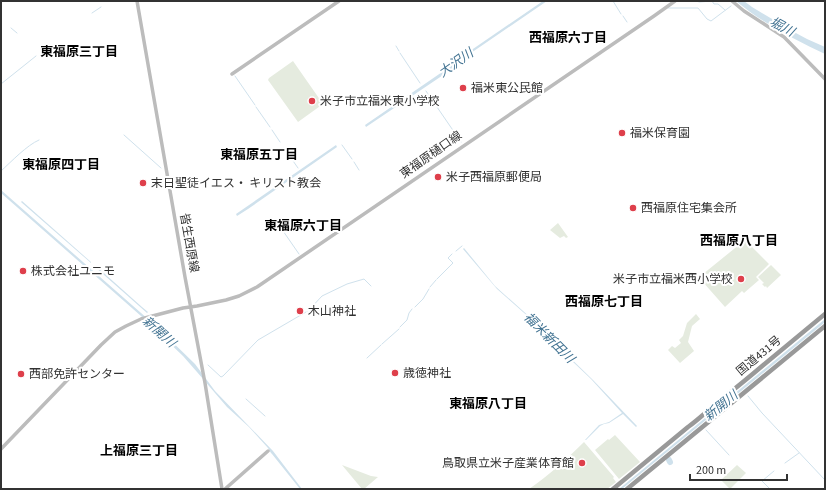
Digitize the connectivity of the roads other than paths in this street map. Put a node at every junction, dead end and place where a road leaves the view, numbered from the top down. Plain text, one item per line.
1 (137, 1) edge
2 (339, 1) edge
3 (675, 1) edge
4 (732, 1) edge
5 (232, 74) dead end
6 (825, 80) edge
7 (191, 307) junction
8 (825, 314) edge
9 (825, 326) edge
10 (1, 449) edge
11 (268, 451) dead end
12 (222, 489) edge
13 (225, 489) edge
14 (613, 489) edge
15 (627, 489) edge

1 - 7 main road, 皆生西原線
2 - 5 main road
3 - 7 main road, 東福原樋口線
4 - 6 main road
7 - 10 main road, 東福原樋口線
7 - 12 main road, 皆生西原線
8 - 14 highway, 国道431号
9 - 15 highway, 国道431号
11 - 13 main road

